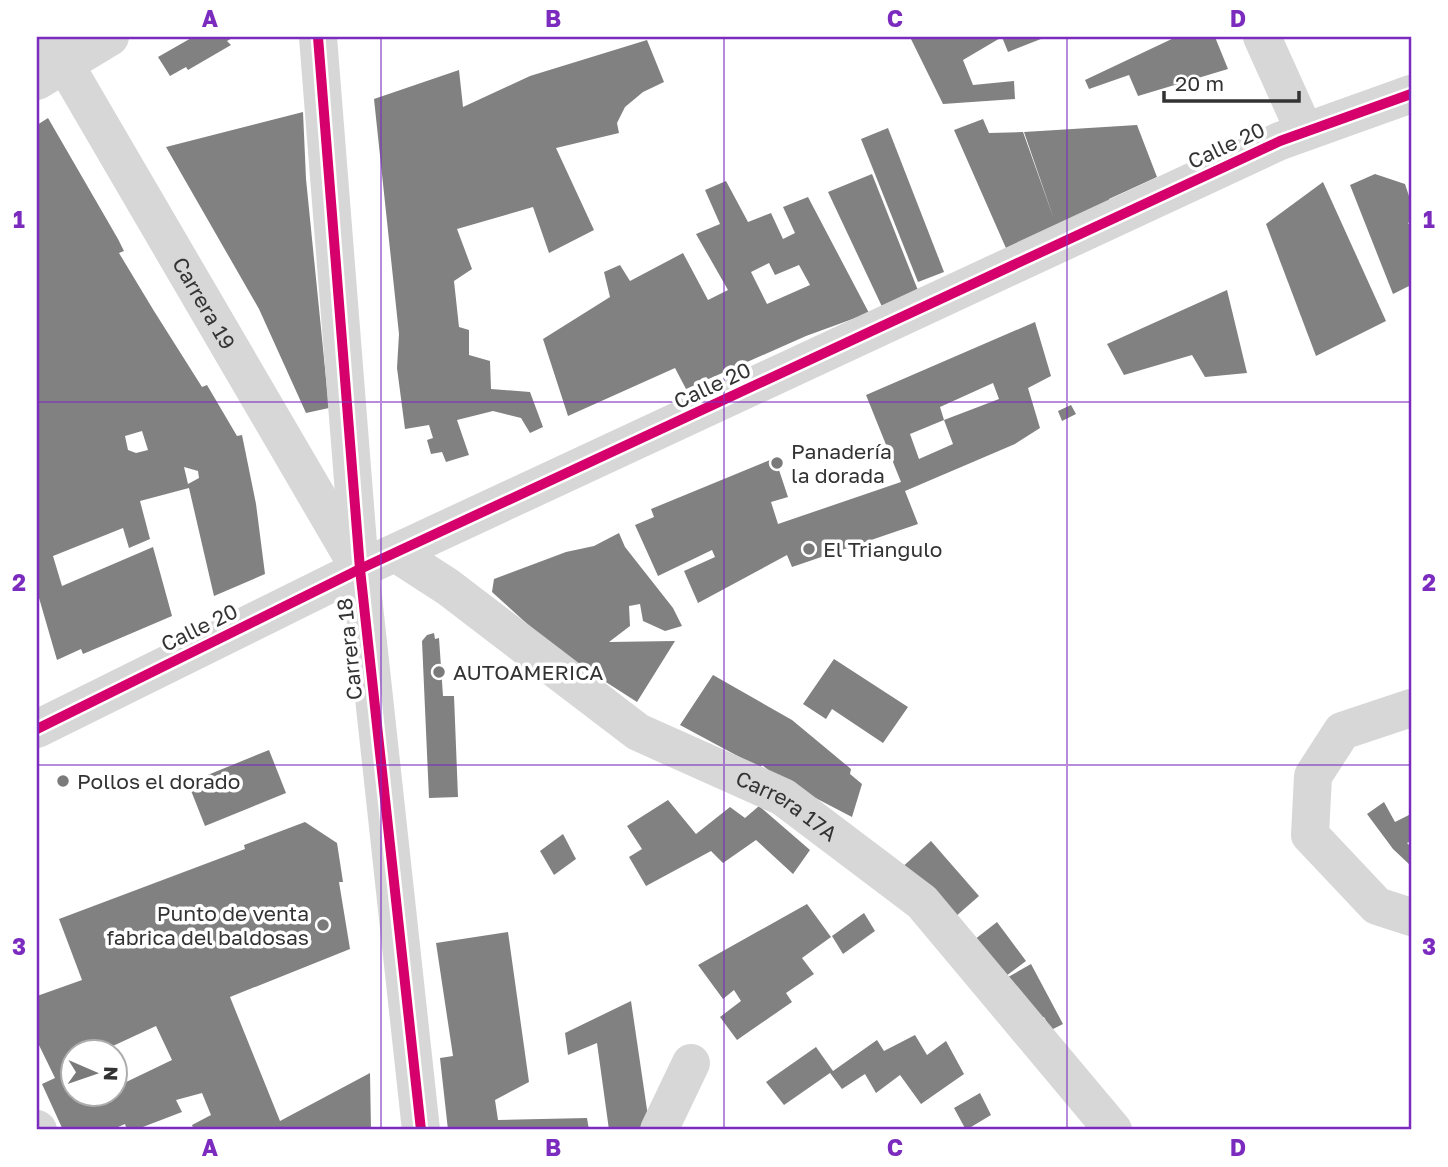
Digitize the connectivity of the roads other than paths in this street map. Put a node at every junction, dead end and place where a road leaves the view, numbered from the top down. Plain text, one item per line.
1 (110, 37) edge
2 (317, 37) edge
3 (1262, 37) edge
4 (51, 61) edge
5 (1411, 94) edge
6 (1304, 130) junction
7 (397, 554) junction
8 (359, 569) junction
9 (1411, 708) edge
10 (40, 716) edge
11 (1411, 917) edge
12 (691, 1063) dead end
13 (421, 1130) edge
14 (659, 1130) edge
15 (1113, 1130) edge

1 - 4 street
2 - 8 street, Carrera 18
3 - 6 street
4 - 8 street, Carrera 19
5 - 6 street, Calle 20
6 - 7 street, Calle 20
7 - 8 street, Calle 20
7 - 15 street, Carrera 17A
8 - 10 street, Calle 20
8 - 13 street, Carrera 18
9 - 11 street
12 - 14 street

